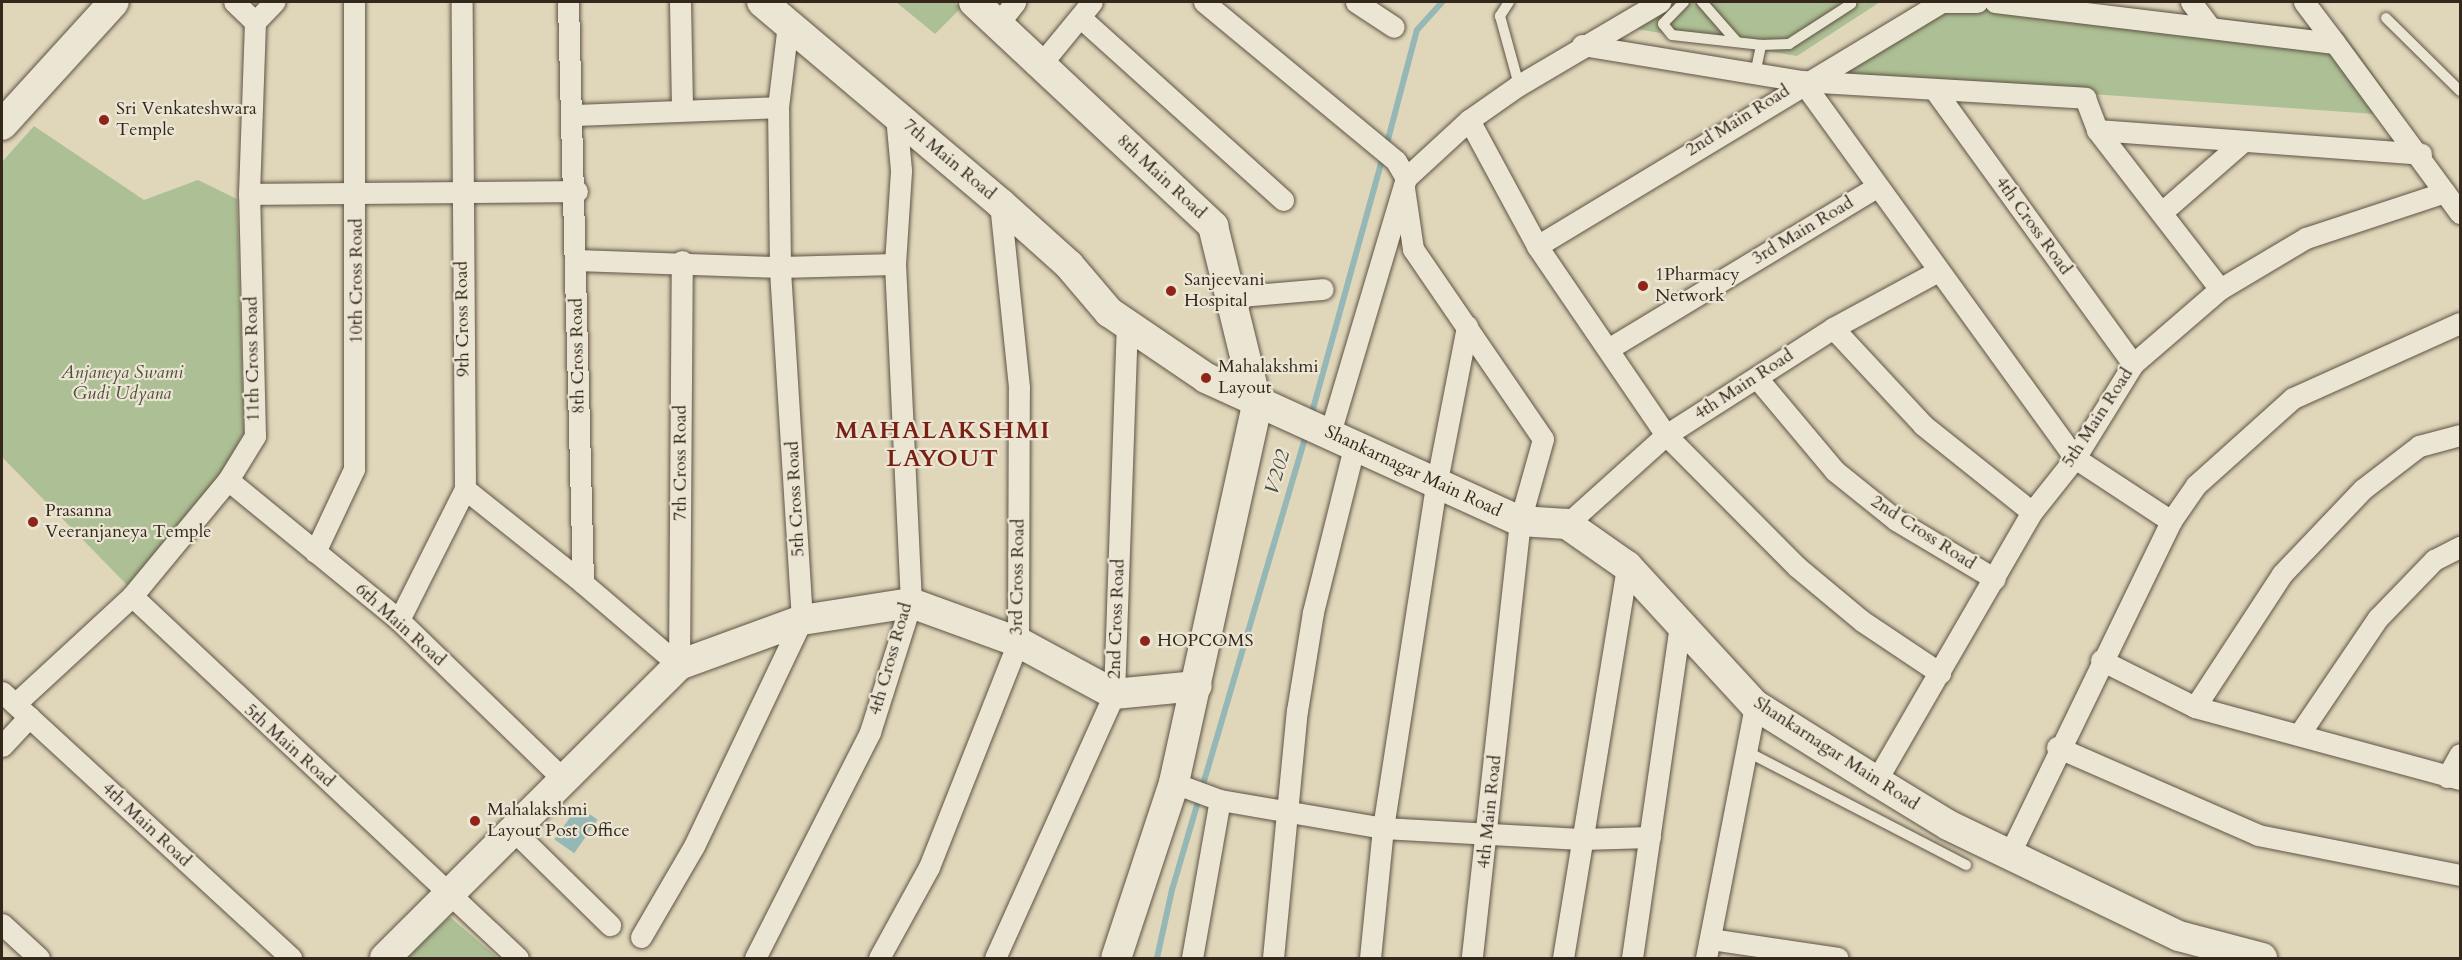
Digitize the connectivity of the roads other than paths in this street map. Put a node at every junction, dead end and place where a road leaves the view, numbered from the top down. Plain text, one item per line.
1 (114, 2) edge
2 (234, 2) edge
3 (274, 2) edge
4 (354, 2) edge
5 (462, 2) edge
6 (568, 2) edge
7 (680, 2) edge
8 (762, 2) edge
9 (974, 2) edge
10 (1204, 2) edge
11 (1356, 2) edge
12 (1509, 2) edge
13 (1660, 2) edge
14 (1684, 2) edge
15 (1701, 2) edge
16 (1940, 2) edge
17 (1977, 2) edge
18 (1995, 2) edge
19 (2191, 2) edge
20 (2304, 2) edge
21 (1851, 4) dead end
22 (1086, 10) edge
23 (1007, 13) edge
24 (2386, 18) dead end
25 (255, 22) junction
26 (788, 24) junction
27 (1394, 27) dead end
28 (2210, 27) junction
29 (1737, 42) junction
30 (2335, 43) junction
31 (1582, 45) junction
32 (1761, 45) junction
33 (1041, 64) junction
34 (1755, 74) junction
35 (1802, 81) junction
36 (1519, 85) junction
37 (1934, 88) junction
38 (2460, 91) edge
39 (778, 107) junction
40 (682, 110) junction
41 (573, 115) junction
42 (896, 116) junction
43 (1469, 120) junction
44 (2, 125) edge
45 (2097, 130) junction
46 (2241, 143) junction
47 (2421, 154) junction
48 (1402, 176) junction
49 (1875, 188) junction
50 (357, 191) junction
51 (577, 191) junction
52 (462, 192) junction
53 (2445, 192) junction
54 (249, 194) junction
55 (1283, 200) dead end
56 (1000, 203) junction
57 (2162, 212) junction
58 (2460, 213) edge
59 (1537, 246) junction
60 (576, 260) junction
61 (682, 261) junction
62 (895, 264) junction
63 (780, 267) junction
64 (1938, 271) junction
65 (1323, 289) dead end
66 (2220, 289) junction
67 (1230, 297) junction
68 (2460, 323) edge
69 (1127, 326) junction
70 (1467, 326) junction
71 (1833, 328) junction
72 (1608, 349) junction
73 (2133, 364) junction
74 (1757, 378) junction
75 (1257, 405) junction
76 (1666, 435) junction
77 (2460, 435) edge
78 (1342, 440) junction
79 (2075, 458) junction
80 (228, 480) junction
81 (1436, 486) junction
82 (465, 489) junction
83 (2032, 512) junction
84 (1520, 521) junction
85 (2170, 521) junction
86 (1567, 524) junction
87 (2460, 547) edge
88 (315, 552) junction
89 (1627, 566) junction
90 (1995, 579) junction
91 (583, 583) junction
92 (132, 596) junction
93 (911, 603) junction
94 (399, 620) junction
95 (802, 620) junction
96 (1681, 620) junction
97 (1018, 642) junction
98 (2101, 660) junction
99 (679, 665) junction
100 (1940, 674) junction
101 (1197, 686) junction
102 (1114, 694) junction
103 (15, 705) edge
104 (1755, 705) junction
105 (2195, 707) junction
106 (2300, 733) junction
107 (2, 746) edge
108 (2057, 747) junction
109 (1746, 751) junction
110 (2460, 754) edge
111 (2454, 778) edge
112 (564, 780) junction
113 (1876, 781) junction
114 (1174, 783) junction
115 (1220, 800) junction
116 (1291, 813) junction
117 (1383, 828) junction
118 (513, 830) junction
119 (1489, 830) junction
120 (1650, 837) junction
121 (1942, 837) junction
122 (1581, 839) junction
123 (2009, 855) junction
124 (1966, 866) dead end
125 (2460, 875) edge
126 (448, 895) junction
127 (2, 924) edge
128 (610, 925) dead end
129 (641, 937) dead end
130 (1708, 949) edge
131 (39, 958) edge
132 (291, 958) edge
133 (385, 958) edge
134 (518, 958) edge
135 (755, 958) edge
136 (879, 958) edge
137 (995, 958) edge
138 (1116, 958) edge
139 (1191, 958) edge
140 (1273, 958) edge
141 (1370, 958) edge
142 (1472, 958) edge
143 (1563, 958) edge
144 (1632, 958) edge
145 (1838, 958) edge
146 (2262, 958) edge

1 - 44 street
2 - 25 street
3 - 25 street
4 - 50 street, 10th Cross Road
5 - 52 street, 9th Cross Road
6 - 41 street, 8th Cross Road
7 - 40 street
8 - 26 street, 7th Main Road
9 - 23 street, 8th Main Road
10 - 48 street
11 - 27 street
12 - 36 lane
13 - 31 street
14 - 29 lane
15 - 29 lane
16 - 17 street
16 - 35 street, 2nd Main Road
18 - 28 street
19 - 28 street
20 - 30 street
21 - 32 lane
22 - 33 street
22 - 55 street
23 - 33 street, 8th Main Road
24 - 38 lane
25 - 54 street, 11th Cross Road
26 - 39 street, 5th Cross Road
26 - 42 street, 7th Main Road
28 - 30 street
29 - 32 lane
30 - 47 street
31 - 34 street
31 - 36 street
32 - 34 lane
33 - 67 street, 8th Main Road
34 - 35 street
35 - 37 street
35 - 49 street
35 - 59 street, 2nd Main Road
36 - 43 street
37 - 45 street
37 - 73 street, 4th Cross Road
39 - 40 street
39 - 63 street, 5th Cross Road
40 - 41 street
41 - 51 street, 8th Cross Road
42 - 56 street, 7th Main Road
42 - 62 street, 4th Cross Road
43 - 48 street
43 - 59 street
45 - 46 street
45 - 57 street
46 - 47 street
46 - 57 street
47 - 53 street
48 - 70 street, 4th Main Road
48 - 78 street
49 - 64 street
49 - 72 street, 3rd Main Road
50 - 52 street
50 - 54 street
50 - 88 street, 10th Cross Road
51 - 52 street
51 - 60 street, 8th Cross Road
52 - 82 street, 9th Cross Road
53 - 58 street
53 - 66 street, 5th Main Road
54 - 80 street, 11th Cross Road
56 - 69 street, 7th Main Road
56 - 97 street, 3rd Cross Road
57 - 66 street
59 - 72 street
60 - 61 street
60 - 91 street, 8th Cross Road
61 - 63 street
61 - 99 street, 7th Cross Road
62 - 63 street
62 - 93 street, 4th Cross Road
63 - 95 street, 5th Cross Road
64 - 71 street, 4th Main Road
64 - 79 street
65 - 67 street
66 - 73 street, 5th Main Road
67 - 75 street, 8th Main Road
68 - 85 street
69 - 75 street, 7th Main Road
69 - 102 street, 2nd Cross Road
70 - 81 street
70 - 84 street, 4th Main Road
71 - 74 street, 4th Main Road
71 - 83 street
72 - 76 street
73 - 79 street, 5th Main Road
74 - 76 street, 4th Main Road
74 - 90 street, 2nd Cross Road
75 - 78 street, Shankarnagar Main Road
75 - 101 street
76 - 86 street, 4th Main Road
76 - 100 street
77 - 105 street
78 - 81 street, Shankarnagar Main Road
78 - 116 street
79 - 83 street, 5th Main Road
79 - 85 street
80 - 88 street, 6th Main Road
80 - 92 street, 11th Cross Road
81 - 84 street, Shankarnagar Main Road
81 - 117 street
82 - 91 street
82 - 94 street, 9th Cross Road
83 - 90 street, 5th Main Road
84 - 86 street, Shankarnagar Main Road
84 - 119 street, 4th Main Road
85 - 98 street
86 - 89 street, Shankarnagar Main Road
87 - 106 street
88 - 94 street, 6th Main Road
89 - 96 street, Shankarnagar Main Road
89 - 122 street
90 - 100 street, 5th Main Road
91 - 99 street
92 - 103 street, 11th Cross Road
92 - 126 street, 5th Main Road
93 - 95 street
93 - 97 street
93 - 135 street, 4th Cross Road
94 - 112 street, 6th Main Road
95 - 99 street
95 - 129 street, 5th Cross Road
96 - 104 street, Shankarnagar Main Road
96 - 120 street
97 - 102 street
97 - 136 street, 3rd Cross Road
98 - 105 street
98 - 108 street
99 - 112 street
100 - 113 street, 5th Main Road
101 - 102 street
101 - 114 street
102 - 137 street, 2nd Cross Road
103 - 107 street, 11th Cross Road
103 - 132 street, 4th Main Road
104 - 109 street
104 - 113 street, Shankarnagar Main Road
105 - 106 street
106 - 111 street
108 - 123 street
108 - 125 street
109 - 121 lane
109 - 130 street
110 - 111 street
112 - 118 street
113 - 121 street, Shankarnagar Main Road
114 - 115 street
114 - 138 street
115 - 116 street
115 - 139 street
116 - 117 street
116 - 140 street
117 - 119 street
117 - 141 street
118 - 126 street
118 - 128 street
119 - 122 street
119 - 142 street, 4th Main Road
120 - 122 street
120 - 144 street
121 - 123 street, Shankarnagar Main Road
121 - 124 lane
122 - 143 street
123 - 146 street, Shankarnagar Main Road
126 - 133 street
126 - 134 street, 5th Main Road
127 - 131 street
130 - 145 street

